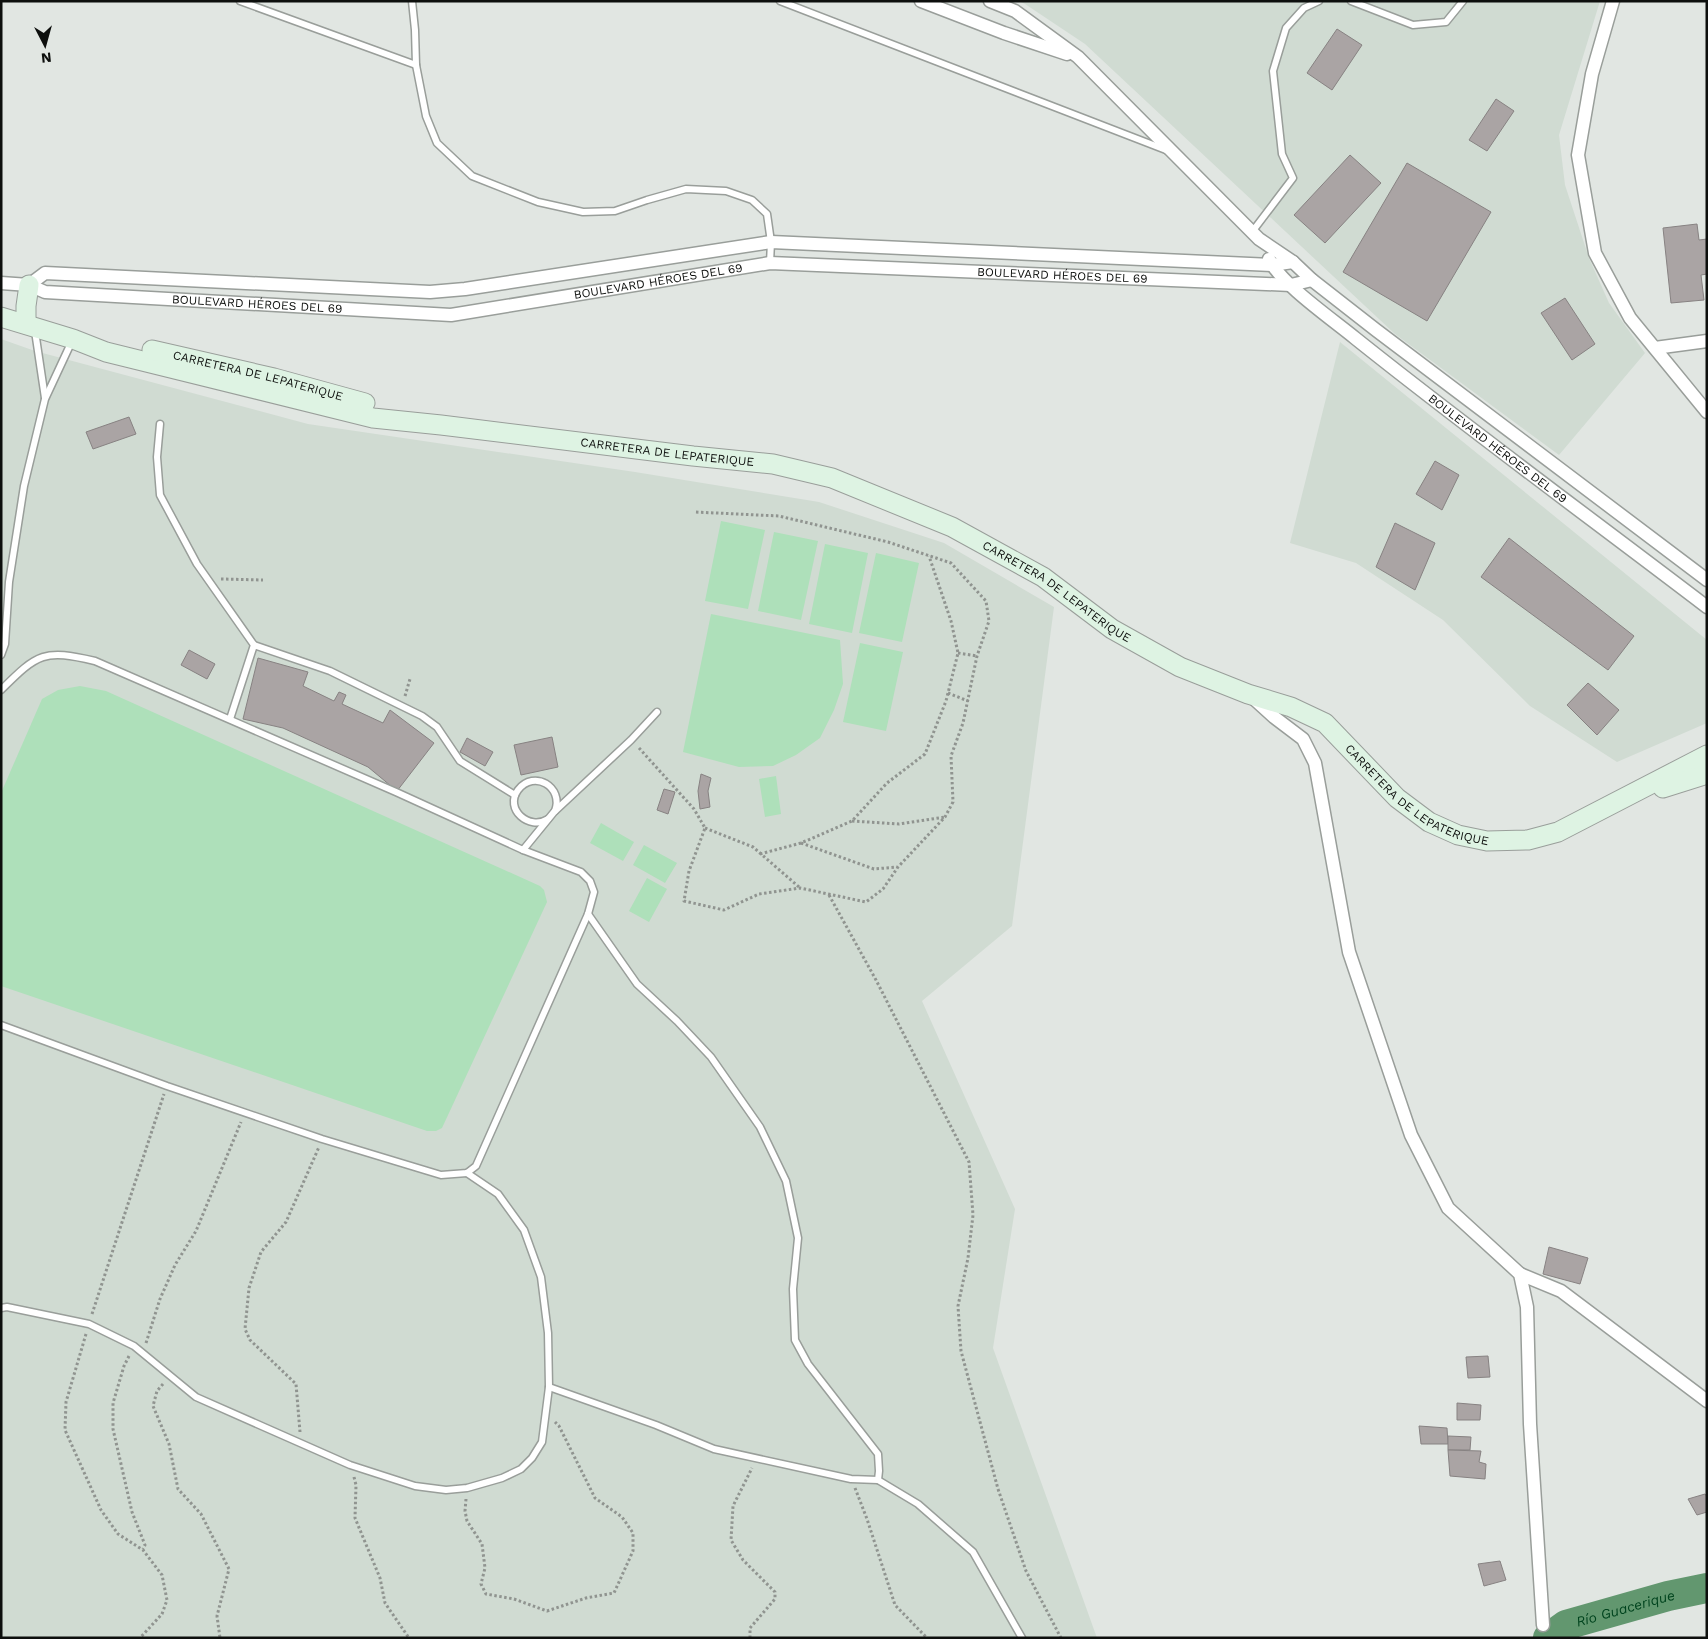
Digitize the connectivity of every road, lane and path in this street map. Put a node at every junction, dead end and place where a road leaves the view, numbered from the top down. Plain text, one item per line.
1 (240, 1) edge
2 (412, 1) edge
3 (780, 1) edge
4 (921, 1) edge
5 (990, 1) edge
6 (1004, 1) edge
7 (1319, 1) edge
8 (1351, 1) edge
9 (1463, 1) edge
10 (1613, 1) edge
11 (1015, 11) junction
12 (1078, 58) junction
13 (416, 65) junction
14 (1172, 153) junction
15 (1256, 236) junction
16 (771, 242) junction
17 (1292, 262) junction
18 (770, 263) junction
19 (1272, 265) junction
20 (1312, 280) junction
21 (1, 283) edge
22 (29, 284) junction
23 (1291, 286) junction
24 (1, 317) edge
25 (30, 325) junction
26 (73, 339) junction
27 (1707, 341) edge
28 (1655, 348) junction
29 (45, 399) junction
30 (1707, 412) edge
31 (160, 424) dead end
32 (695, 512) dead end
33 (929, 556) junction
34 (207, 579) junction
35 (263, 580) dead end
36 (1707, 580) edge
37 (1707, 606) edge
38 (254, 645) junction
39 (958, 652) junction
40 (1, 654) edge
41 (977, 656) junction
42 (410, 679) dead end
43 (1, 690) edge
44 (948, 693) junction
45 (1248, 694) junction
46 (968, 701) junction
47 (402, 706) junction
48 (657, 712) dead end
49 (230, 719) junction
50 (631, 740) junction
51 (1707, 754) edge
52 (1707, 774) edge
53 (515, 795) junction
54 (1620, 799) junction
55 (552, 815) junction
56 (945, 817) junction
57 (852, 820) junction
58 (705, 828) junction
59 (801, 843) junction
60 (523, 850) junction
61 (760, 854) junction
62 (898, 867) junction
63 (800, 888) junction
64 (829, 895) junction
65 (588, 914) junction
66 (1, 1025) edge
67 (167, 1086) junction
68 (245, 1112) junction
69 (322, 1139) junction
70 (467, 1172) junction
71 (1520, 1274) junction
72 (1, 1308) edge
73 (89, 1324) junction
74 (134, 1346) junction
75 (143, 1354) junction
76 (170, 1376) junction
77 (548, 1386) junction
78 (1707, 1401) edge
79 (546, 1413) junction
80 (300, 1443) junction
81 (756, 1458) junction
82 (350, 1465) junction
83 (851, 1479) junction
84 (878, 1480) junction
85 (467, 1488) junction
86 (143, 1550) junction
87 (1543, 1625) dead end
88 (140, 1638) edge
89 (220, 1638) edge
90 (409, 1638) edge
91 (750, 1638) edge
92 (928, 1638) edge
93 (1022, 1638) edge
94 (1061, 1638) edge

1 - 13 lane
2 - 13 lane
3 - 14 lane
4 - 12 street
5 - 11 street, BOULEVARD HÉROES DEL 69
6 - 11 lane
7 - 15 lane
8 - 9 lane
10 - 28 street
11 - 12 street, BOULEVARD HÉROES DEL 69
12 - 14 street, BOULEVARD HÉROES DEL 69
13 - 16 lane
14 - 15 street, BOULEVARD HÉROES DEL 69
15 - 17 street, BOULEVARD HÉROES DEL 69
15 - 19 street, BOULEVARD HÉROES DEL 69
16 - 18 lane
16 - 19 street, BOULEVARD HÉROES DEL 69
16 - 22 street, BOULEVARD HÉROES DEL 69
17 - 19 street, BOULEVARD HÉROES DEL 69
17 - 20 street, BOULEVARD HÉROES DEL 69
18 - 22 street, BOULEVARD HÉROES DEL 69
18 - 23 street, BOULEVARD HÉROES DEL 69
19 - 23 street, BOULEVARD HÉROES DEL 69
20 - 23 street, BOULEVARD HÉROES DEL 69
20 - 36 street, BOULEVARD HÉROES DEL 69
21 - 22 street, BOULEVARD HÉROES DEL 69
22 - 25 main road
23 - 37 street, BOULEVARD HÉROES DEL 69
24 - 25 main road, CARRETERA DE LEPATERIQUE
25 - 26 main road, CARRETERA DE LEPATERIQUE
25 - 29 lane
26 - 29 lane
26 - 45 main road, CARRETERA DE LEPATERIQUE
27 - 28 street
28 - 30 street
29 - 40 lane
31 - 34 lane
32 - 33 path
33 - 39 path
33 - 41 path
34 - 35 path
34 - 38 lane
38 - 47 lane
38 - 49 lane
39 - 41 path
39 - 44 path
41 - 46 path
42 - 47 path
43 - 49 lane
44 - 46 path
44 - 57 path
45 - 54 main road, CARRETERA DE LEPATERIQUE
45 - 71 street
46 - 56 path
47 - 53 lane
48 - 50 lane
49 - 60 lane
50 - 55 lane
50 - 58 path
51 - 54 main road, CARRETERA DE LEPATERIQUE
52 - 54 main road, CARRETERA DE LEPATERIQUE
53 - 55 lane
53 - 55 lane
55 - 60 lane
56 - 57 path
56 - 62 path
57 - 59 path
58 - 61 path
58 - 63 path
59 - 61 path
59 - 62 path
60 - 65 lane
61 - 63 path
62 - 64 path
63 - 64 path
64 - 94 path
65 - 70 lane
65 - 84 lane
66 - 67 lane
67 - 68 lane
67 - 73 path
68 - 69 lane
68 - 75 path
69 - 70 lane
69 - 80 path
70 - 77 lane
71 - 78 street
71 - 87 street
72 - 73 lane
73 - 74 lane
73 - 86 path
74 - 75 lane
74 - 86 path
75 - 76 lane
76 - 80 lane
76 - 89 path
77 - 79 lane
77 - 81 lane
79 - 85 lane
79 - 85 path
80 - 82 lane
81 - 83 lane
81 - 91 path
82 - 85 lane
82 - 90 path
83 - 84 lane
83 - 92 path
84 - 93 lane
86 - 88 path

